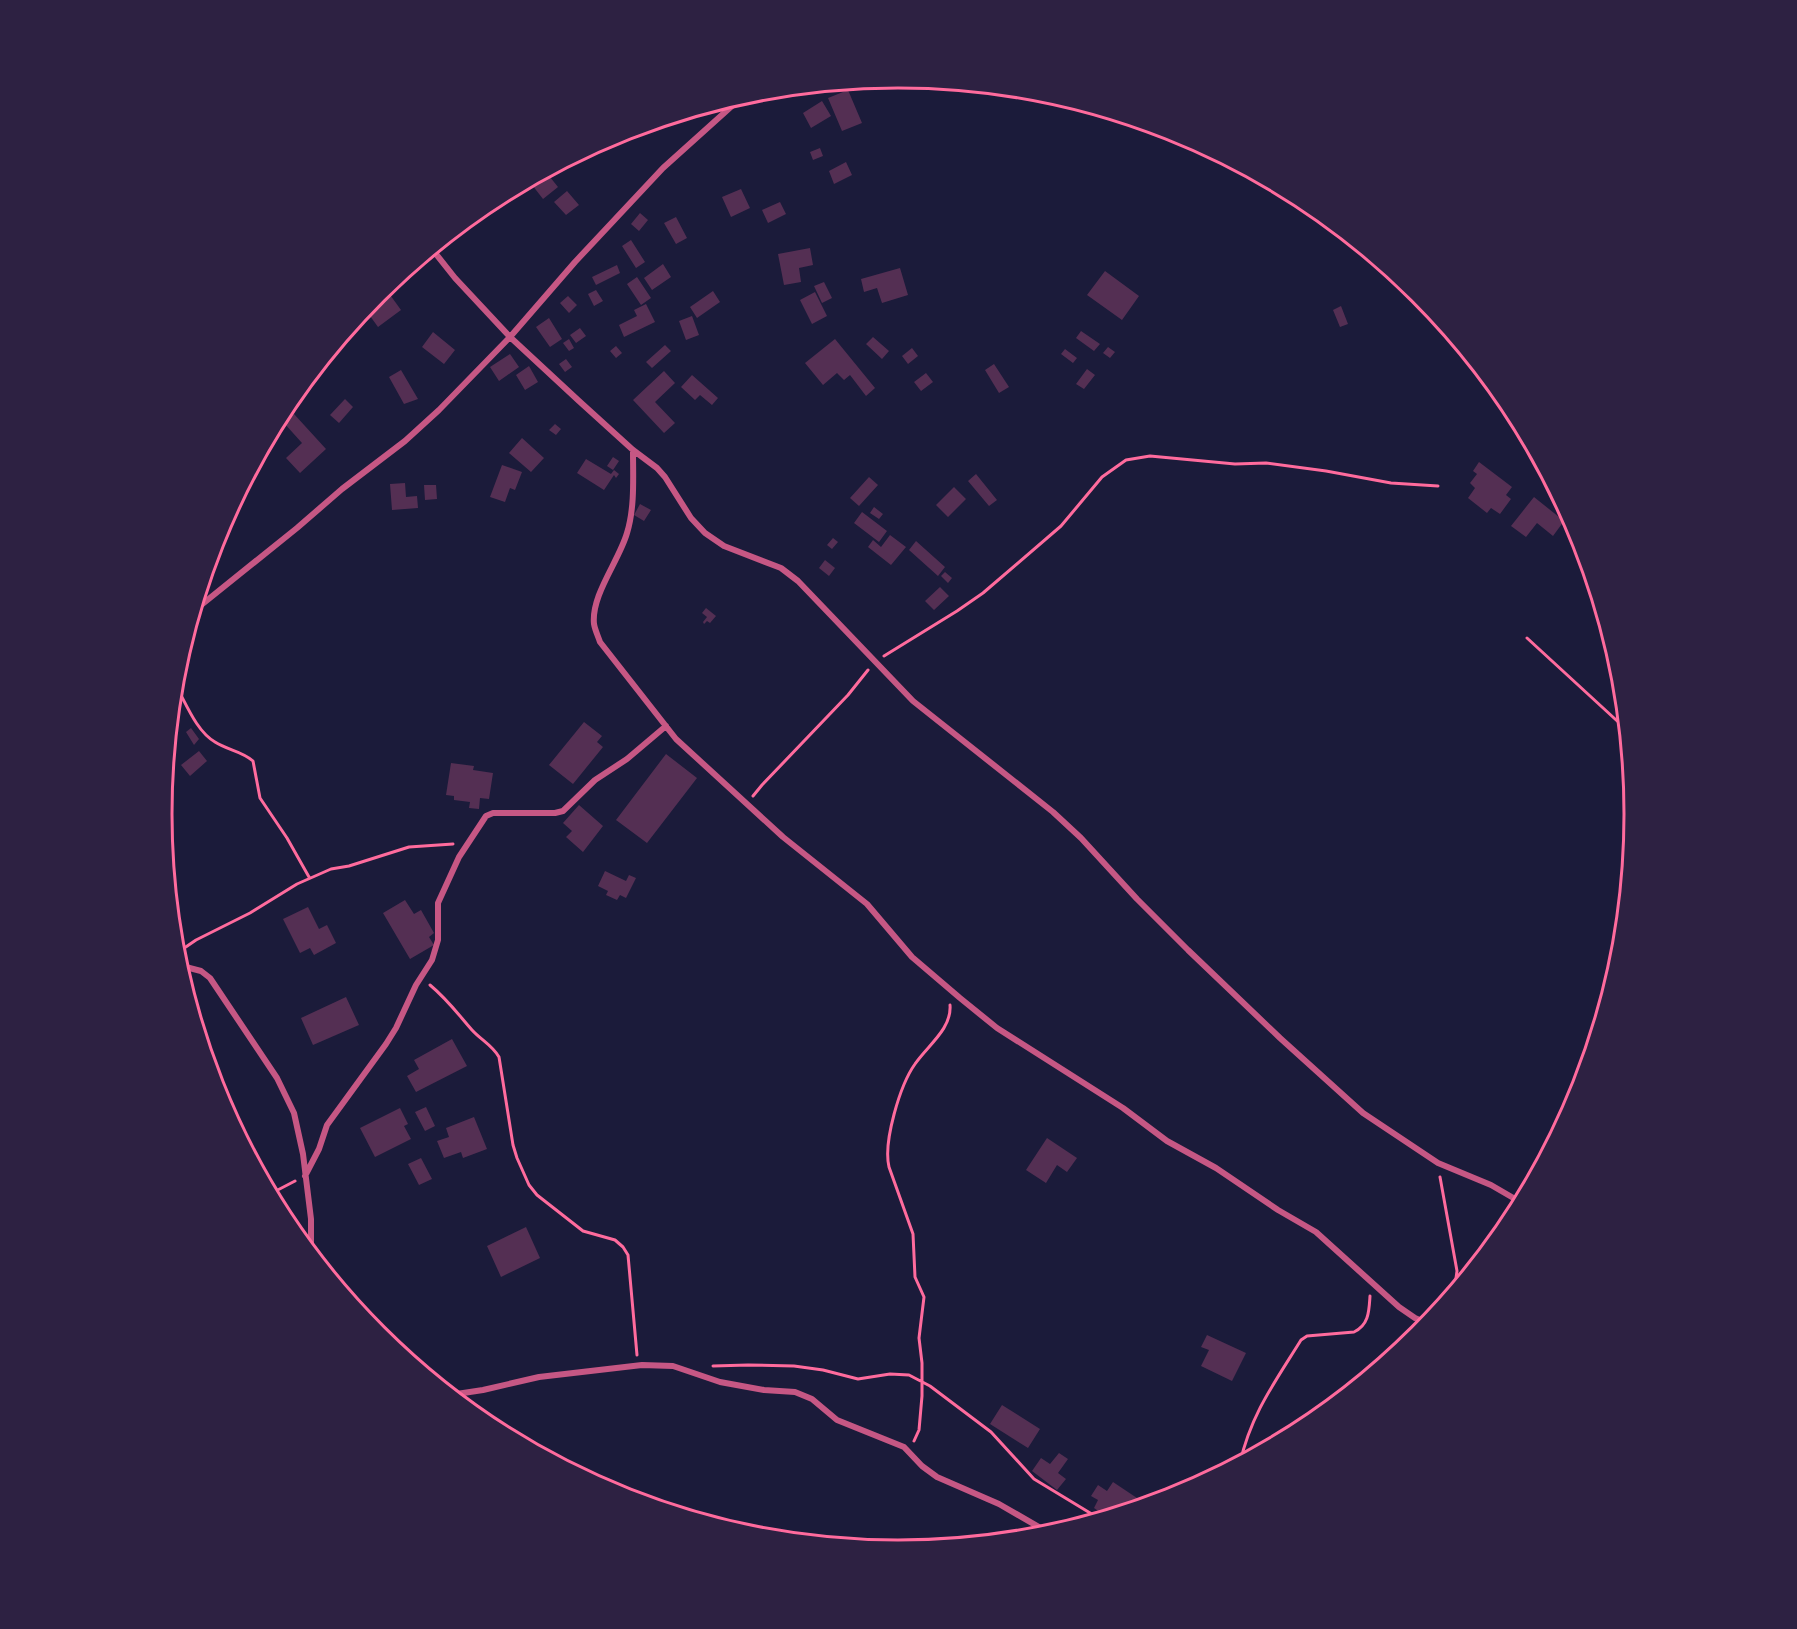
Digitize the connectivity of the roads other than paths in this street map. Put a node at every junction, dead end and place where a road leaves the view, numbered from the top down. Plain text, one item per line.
1 (729, 109) edge
2 (437, 255) edge
3 (510, 337) junction
4 (633, 450) junction
5 (204, 602) edge
6 (666, 726) junction
7 (189, 968) edge
8 (305, 1176) junction
9 (1514, 1198) edge
10 (311, 1240) edge
11 (1419, 1320) edge
12 (461, 1393) edge
13 (1039, 1527) edge

1 - 3 street
2 - 3 street
3 - 4 street
3 - 5 street
4 - 6 street
4 - 9 street
6 - 8 street
6 - 11 street
7 - 8 street
8 - 10 street
12 - 13 street

